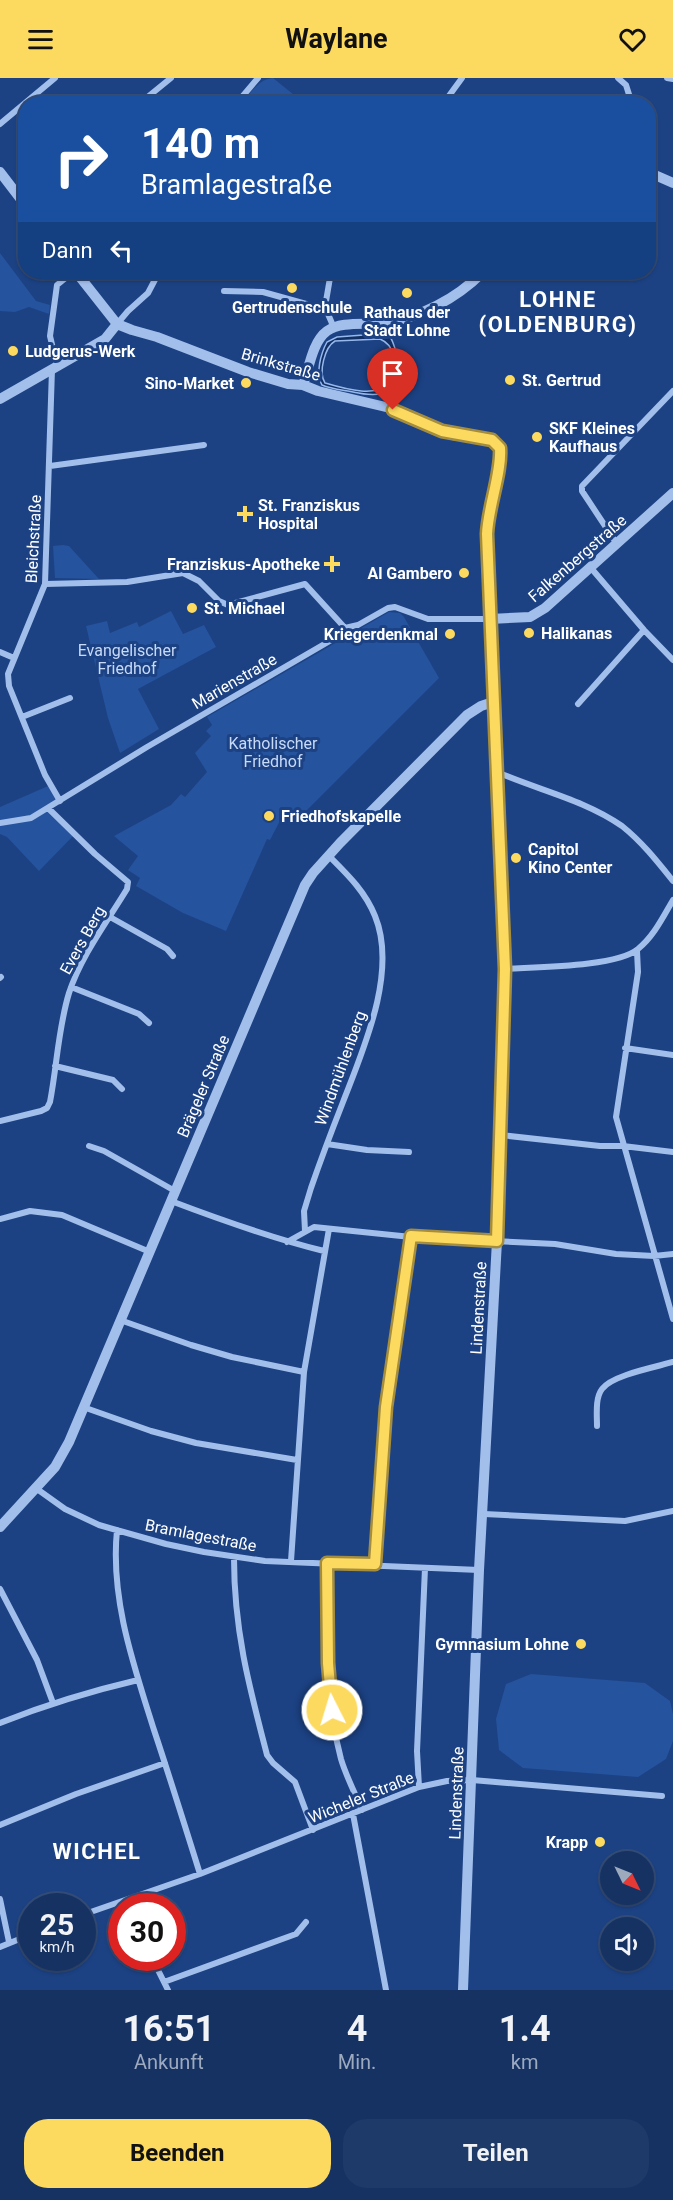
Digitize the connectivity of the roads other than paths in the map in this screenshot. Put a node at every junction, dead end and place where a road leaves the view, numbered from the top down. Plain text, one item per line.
1 (55, 78) edge
2 (171, 78) edge
3 (258, 78) edge
4 (462, 78) edge
5 (618, 78) edge
6 (667, 78) edge
7 (673, 79) edge
8 (627, 82) edge
9 (33, 96) edge
10 (150, 96) edge
11 (243, 96) edge
12 (449, 96) edge
13 (18, 109) edge
14 (0, 124) edge
15 (0, 172) edge
16 (656, 175) edge
17 (673, 183) edge
18 (18, 196) edge
19 (65, 279) edge
20 (80, 279) edge
21 (155, 279) edge
22 (331, 279) edge
23 (474, 279) edge
24 (224, 291) dead end
25 (325, 307) junction
26 (117, 324) junction
27 (334, 328) junction
28 (54, 368) junction
29 (303, 386) junction
30 (673, 392) edge
31 (0, 399) edge
32 (204, 445) dead end
33 (500, 448) joint
34 (50, 466) junction
35 (673, 492) edge
36 (617, 544) junction
37 (591, 568) junction
38 (45, 584) junction
39 (490, 620) junction
40 (345, 628) junction
41 (644, 630) junction
42 (0, 652) edge
43 (14, 658) junction
44 (673, 660) edge
45 (70, 698) dead end
46 (493, 702) junction
47 (578, 704) dead end
48 (22, 717) junction
49 (497, 772) junction
50 (60, 801) junction
51 (48, 808) junction
52 (0, 823) edge
53 (328, 855) junction
54 (673, 881) edge
55 (673, 900) edge
56 (110, 917) junction
57 (637, 951) junction
58 (173, 956) dead end
59 (505, 969) junction
60 (71, 987) junction
61 (149, 1023) dead end
62 (625, 1048) junction
63 (673, 1055) edge
64 (55, 1066) junction
65 (122, 1089) dead end
66 (0, 1121) edge
67 (500, 1135) junction
68 (327, 1144) junction
69 (89, 1146) dead end
70 (623, 1146) junction
71 (409, 1152) dead end
72 (673, 1152) edge
73 (173, 1196) junction
74 (0, 1219) edge
75 (329, 1229) junction
76 (305, 1231) junction
77 (411, 1236) junction
78 (497, 1241) junction
79 (287, 1242) junction
80 (324, 1251) junction
81 (150, 1252) junction
82 (673, 1254) edge
83 (654, 1256) junction
84 (673, 1319) edge
85 (120, 1320) junction
86 (673, 1362) edge
87 (304, 1371) junction
88 (83, 1407) junction
89 (597, 1426) dead end
90 (297, 1460) junction
91 (37, 1489) junction
92 (673, 1511) edge
93 (484, 1514) junction
94 (0, 1527) edge
95 (117, 1530) junction
96 (234, 1558) junction
97 (291, 1562) junction
98 (327, 1563) junction
99 (375, 1564) junction
100 (425, 1568) junction
101 (479, 1570) junction
102 (0, 1589) edge
103 (138, 1680) junction
104 (53, 1703) junction
105 (0, 1723) edge
106 (165, 1763) junction
107 (472, 1780) junction
108 (419, 1787) junction
109 (662, 1796) dead end
110 (362, 1810) junction
111 (353, 1814) junction
112 (0, 1825) edge
113 (313, 1830) junction
114 (200, 1874) junction
115 (151, 1893) edge
116 (0, 1899) edge
117 (306, 1922) dead end
118 (18, 1939) edge
119 (9, 1942) junction
120 (0, 1947) edge
121 (158, 1971) edge
122 (164, 1983) junction
123 (168, 1990) edge
124 (386, 1990) edge
125 (463, 1990) edge

1 - 9 street
2 - 10 street
3 - 11 street
4 - 12 street
5 - 8 street
6 - 7 street
13 - 14 street
15 - 18 street
16 - 17 street
19 - 28 street, Bleichstraße
20 - 26 street
21 - 26 street
22 - 25 street
23 - 27 street
24 - 25 street
25 - 27 street
26 - 28 street
26 - 29 street, Brinkstraße
27 - 29 street
28 - 31 street
28 - 34 street, Bleichstraße
29 - 33 street, Brinkstraße
30 - 36 street
32 - 34 street
33 - 39 street, Lindenstraße
34 - 38 street, Bleichstraße
35 - 36 street, Falkenbergstraße
36 - 37 street, Falkenbergstraße
37 - 39 street, Falkenbergstraße
37 - 41 street
38 - 40 street
38 - 43 street, Bleichstraße
39 - 40 street, Marienstraße
39 - 46 street, Lindenstraße
40 - 50 street, Marienstraße
41 - 44 street
41 - 47 street
42 - 43 street
43 - 48 street, Bleichstraße
45 - 48 street
46 - 49 street, Lindenstraße
46 - 53 street, Brägeler Straße
48 - 50 street, Bleichstraße
49 - 54 street
49 - 59 street, Lindenstraße
50 - 51 street, Marienstraße
51 - 52 street, Marienstraße
51 - 56 street, Evers Berg
53 - 68 street, Windmühlenberg
53 - 73 street, Brägeler Straße
55 - 57 street
56 - 58 street
56 - 60 street, Evers Berg
57 - 59 street
57 - 62 street
59 - 67 street, Lindenstraße
60 - 61 street
60 - 64 street, Evers Berg
62 - 63 street
62 - 70 street
64 - 65 street
64 - 66 street, Evers Berg
67 - 70 street
67 - 78 street, Lindenstraße
68 - 71 street
68 - 76 street, Windmühlenberg
69 - 73 street
70 - 72 street
70 - 83 street
73 - 79 street
73 - 81 street, Brägeler Straße
74 - 81 street
75 - 76 street
75 - 77 street
75 - 80 street
76 - 79 street
77 - 78 street
77 - 99 street
78 - 83 street
78 - 93 street, Lindenstraße
79 - 80 street
80 - 87 street
81 - 85 street, Brägeler Straße
82 - 83 street
83 - 84 street
85 - 87 street
85 - 88 street, Brägeler Straße
86 - 89 street
87 - 90 street
88 - 90 street
88 - 91 street, Brägeler Straße
90 - 97 street
91 - 94 street, Brägeler Straße
91 - 95 street, Bramlagestraße
92 - 93 street
93 - 101 street, Lindenstraße
95 - 96 street, Bramlagestraße
95 - 103 street
96 - 97 street, Bramlagestraße
96 - 113 street
97 - 98 street, Bramlagestraße
98 - 99 street, Bramlagestraße
98 - 110 street
99 - 100 street, Bramlagestraße
100 - 101 street, Bramlagestraße
100 - 108 street
101 - 107 street, Lindenstraße
102 - 104 street
103 - 104 street
103 - 106 street
104 - 105 street
106 - 112 street
106 - 114 street
107 - 108 street, Wicheler Straße
107 - 109 street, Wicheler Straße
107 - 125 street, Lindenstraße
108 - 110 street, Wicheler Straße
110 - 111 street, Wicheler Straße
111 - 113 street, Wicheler Straße
111 - 124 street
113 - 114 street, Wicheler Straße
114 - 115 street, Wicheler Straße
116 - 119 street
117 - 122 street
118 - 119 street
119 - 120 street
121 - 122 street
122 - 123 street

